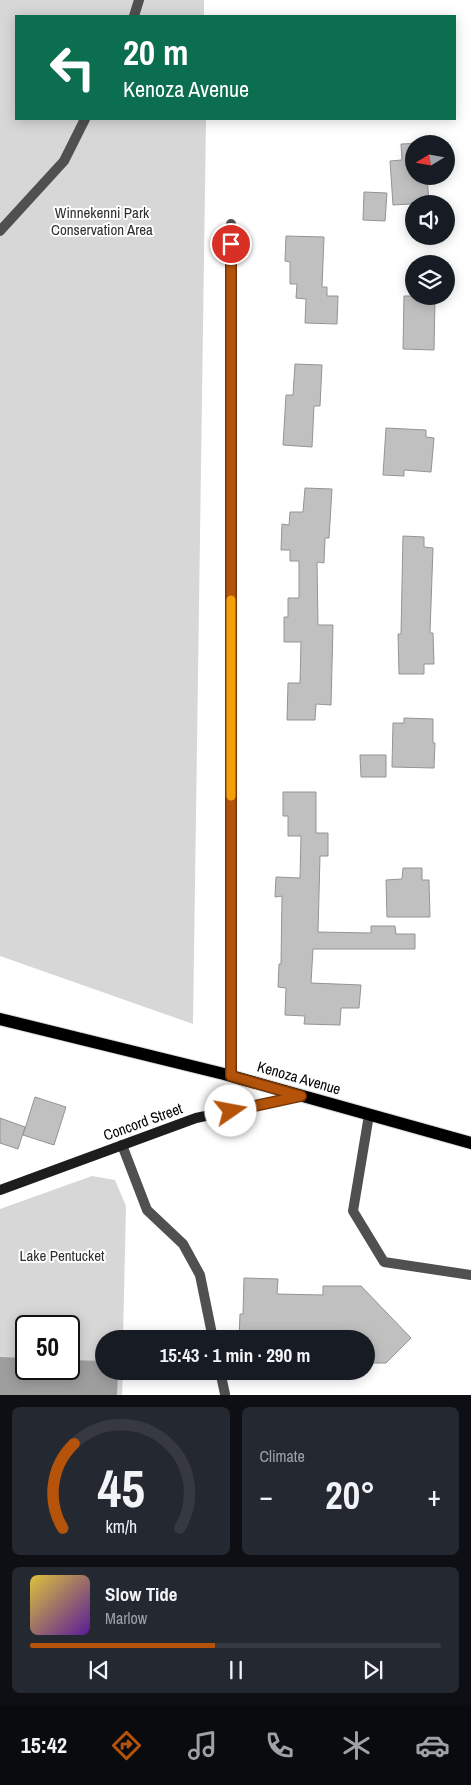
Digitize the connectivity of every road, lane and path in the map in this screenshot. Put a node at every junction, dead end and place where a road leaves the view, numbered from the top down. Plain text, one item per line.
1 (139, 0) edge
2 (134, 15) edge
3 (84, 120) edge
4 (231, 224) dead end
5 (0, 230) edge
6 (0, 1019) edge
7 (231, 1076) junction
8 (301, 1096) junction
9 (369, 1115) junction
10 (471, 1143) edge
11 (122, 1146) junction
12 (0, 1190) edge
13 (471, 1275) edge
14 (211, 1330) edge
15 (222, 1380) edge
16 (225, 1394) edge

1 - 2 street
3 - 5 street
4 - 7 street
6 - 7 main road, Kenoza Avenue
7 - 8 main road, Kenoza Avenue
8 - 9 main road, Kenoza Avenue
8 - 11 main road, Concord Street
9 - 10 main road, Kenoza Avenue
9 - 13 street
11 - 12 main road, Concord Street
11 - 14 street
15 - 16 street

